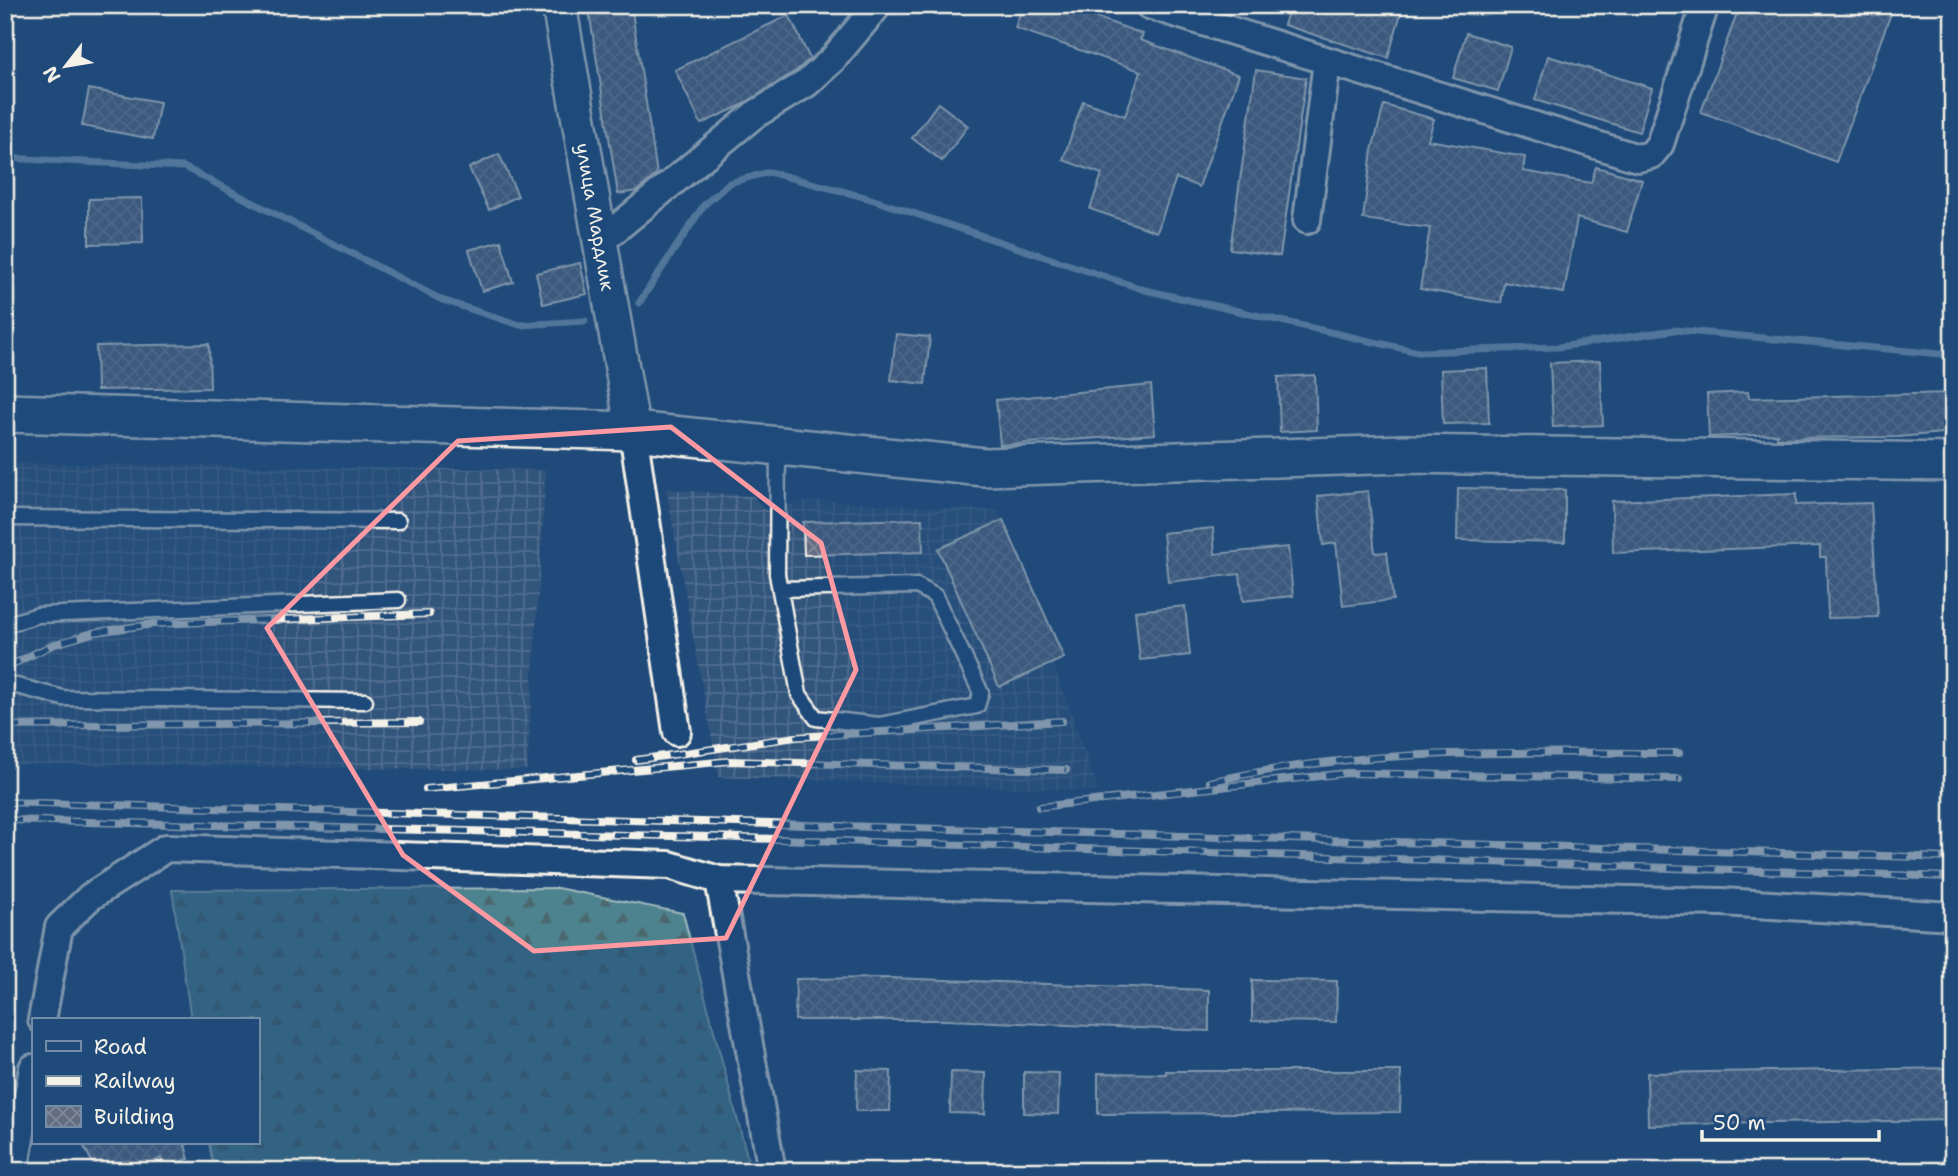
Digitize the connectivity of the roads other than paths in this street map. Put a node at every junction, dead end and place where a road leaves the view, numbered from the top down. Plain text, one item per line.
1 (559, 5) edge
2 (878, 5) edge
3 (1149, 5) edge
4 (1704, 5) edge
5 (1326, 61) junction
6 (1307, 220) dead end
7 (600, 242) junction
8 (5, 413) edge
9 (633, 430) junction
10 (778, 447) junction
11 (1953, 462) edge
12 (5, 518) edge
13 (398, 521) dead end
14 (780, 589) junction
15 (398, 600) dead end
16 (5, 625) edge
17 (5, 683) edge
18 (365, 701) dead end
19 (677, 732) dead end
20 (719, 880) junction
21 (1953, 916) edge
22 (42, 1018) edge
23 (32, 1074) edge
24 (15, 1171) edge
25 (772, 1171) edge

1 - 7 street, улица Мардлик
2 - 7 street
3 - 5 street
4 - 5 street
5 - 6 street
7 - 9 street, улица Мардлик
8 - 9 main road
9 - 10 main road
9 - 19 street
10 - 11 main road
10 - 14 lane
12 - 13 lane
14 - 14 lane
15 - 16 lane
17 - 18 lane
20 - 21 street
20 - 22 street
20 - 25 street
23 - 24 street

